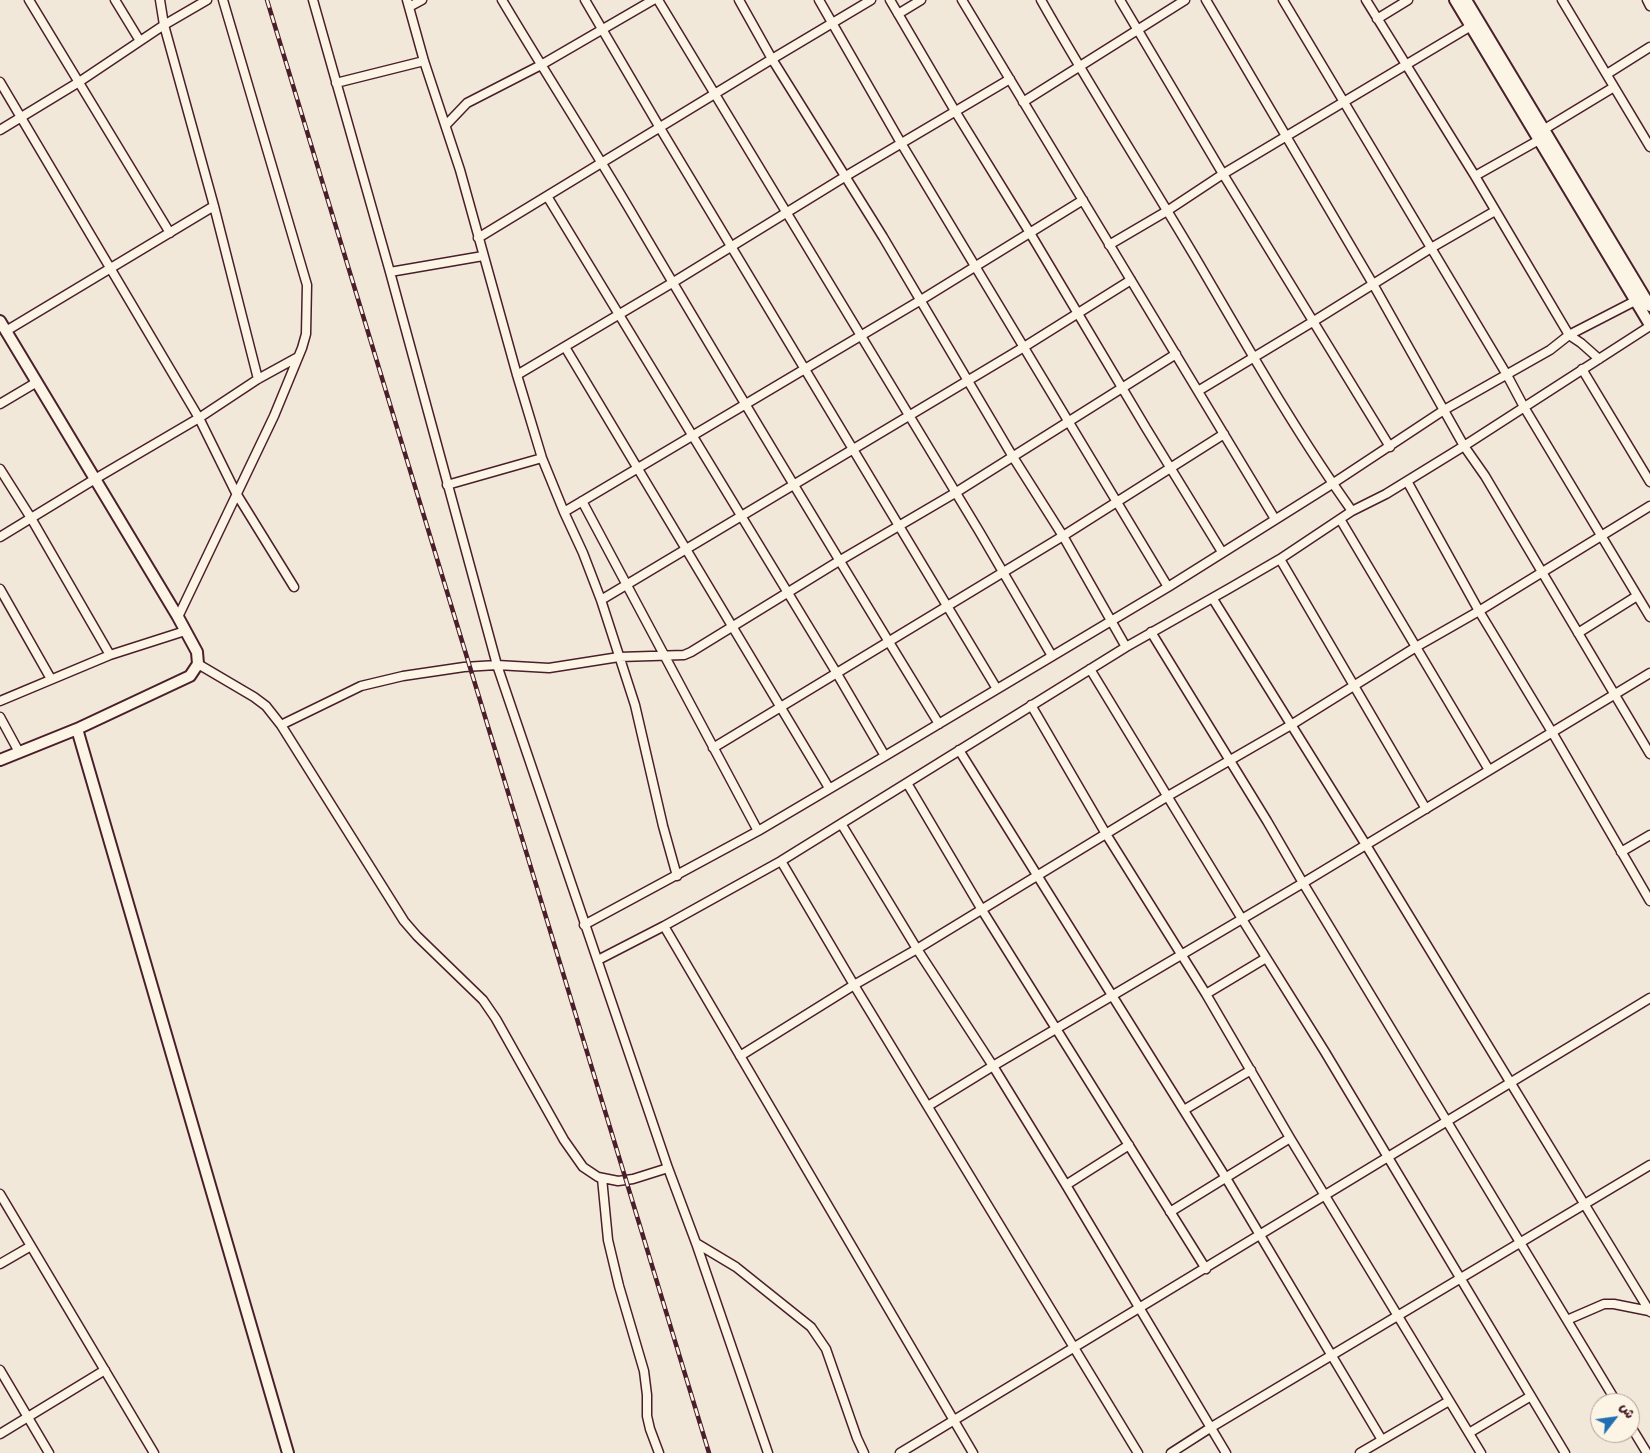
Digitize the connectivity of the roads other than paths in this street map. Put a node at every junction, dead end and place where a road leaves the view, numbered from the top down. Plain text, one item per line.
1 (29, 0) edge
2 (115, 0) edge
3 (160, 0) edge
4 (207, 0) edge
5 (223, 0) edge
6 (313, 0) edge
7 (422, 0) edge
8 (502, 0) edge
9 (585, 0) edge
10 (653, 0) edge
11 (658, 0) edge
12 (739, 0) edge
13 (819, 0) edge
14 (871, 0) edge
15 (890, 0) edge
16 (921, 0) edge
17 (962, 0) edge
18 (1041, 0) edge
19 (1120, 0) edge
20 (1185, 0) edge
21 (1206, 0) edge
22 (1283, 0) edge
23 (1366, 0) edge
24 (1408, 0) edge
25 (1455, 0) edge
26 (1466, 0) edge
27 (1562, 0) edge
28 (1647, 0) edge
29 (408, 4) edge
30 (1650, 6) edge
31 (898, 14) junction
32 (1377, 19) junction
33 (833, 23) junction
34 (164, 25) junction
35 (1471, 26) junction
36 (602, 29) junction
37 (1138, 30) junction
38 (140, 41) junction
39 (1650, 47) edge
40 (772, 59) junction
41 (424, 61) junction
42 (541, 65) junction
43 (1406, 65) junction
44 (1079, 66) junction
45 (1607, 74) junction
46 (1010, 79) junction
47 (0, 82) edge
48 (78, 82) junction
49 (336, 83) junction
50 (1614, 87) junction
51 (715, 94) junction
52 (1023, 102) junction
53 (1344, 103) junction
54 (955, 111) junction
55 (22, 117) junction
56 (446, 125) junction
57 (660, 128) junction
58 (0, 130) edge
59 (1543, 130) junction
60 (1287, 137) junction
61 (1539, 140) junction
62 (901, 143) junction
63 (1650, 147) edge
64 (602, 164) junction
65 (1223, 174) junction
66 (846, 176) junction
67 (1475, 176) junction
68 (547, 196) junction
69 (1083, 200) junction
70 (214, 206) junction
71 (1167, 211) junction
72 (1495, 211) junction
73 (786, 212) junction
74 (170, 233) junction
75 (1030, 233) junction
76 (478, 238) junction
77 (1109, 245) junction
78 (731, 246) junction
79 (1431, 248) junction
80 (483, 256) junction
81 (975, 267) junction
82 (111, 268) junction
83 (390, 272) junction
84 (1131, 280) junction
85 (672, 283) junction
86 (1373, 284) junction
87 (1643, 296) edge
88 (920, 300) junction
89 (1650, 306) edge
90 (618, 314) junction
91 (1078, 314) junction
92 (0, 321) edge
93 (1314, 321) junction
94 (1650, 326) edge
95 (6, 331) junction
96 (1569, 335) junction
97 (860, 336) junction
98 (565, 347) junction
99 (1024, 347) junction
100 (1176, 354) junction
101 (298, 357) junction
102 (1254, 357) junction
103 (1599, 359) junction
104 (806, 369) junction
105 (1582, 370) junction
106 (1507, 374) junction
107 (517, 375) junction
108 (258, 379) junction
109 (967, 380) junction
110 (37, 382) junction
111 (1123, 388) junction
112 (1198, 391) junction
113 (0, 404) edge
114 (744, 404) junction
115 (1524, 406) junction
116 (1444, 410) junction
117 (908, 415) junction
118 (199, 418) junction
119 (1068, 422) junction
120 (1224, 434) junction
121 (691, 436) junction
122 (1464, 446) junction
123 (1390, 447) junction
124 (853, 448) junction
125 (542, 458) junction
126 (1013, 458) junction
127 (1170, 467) junction
128 (0, 469) edge
129 (638, 469) junction
130 (94, 478) junction
131 (1408, 481) junction
132 (1650, 482) edge
133 (794, 484) junction
134 (1332, 484) junction
135 (447, 485) junction
136 (236, 493) junction
137 (955, 493) junction
138 (1116, 501) junction
139 (582, 502) junction
140 (1650, 506) edge
141 (1352, 511) junction
142 (564, 512) junction
143 (740, 516) junction
144 (31, 518) junction
145 (1275, 519) junction
146 (1340, 519) junction
147 (899, 527) junction
148 (1063, 536) junction
149 (1601, 536) junction
150 (0, 538) edge
151 (685, 549) junction
152 (1222, 552) junction
153 (1280, 558) junction
154 (839, 561) junction
155 (1003, 572) junction
156 (1543, 572) junction
157 (626, 584) junction
158 (1168, 587) junction
159 (294, 588) dead end
160 (0, 589) edge
161 (787, 593) junction
162 (1638, 596) junction
163 (1212, 599) junction
164 (601, 600) junction
165 (946, 606) junction
166 (1479, 611) junction
167 (178, 617) junction
168 (1650, 617) edge
169 (1111, 620) junction
170 (732, 627) junction
171 (185, 631) junction
172 (1152, 632) junction
173 (1578, 633) junction
174 (889, 642) junction
175 (1126, 647) junction
176 (1416, 647) junction
177 (110, 655) junction
178 (664, 655) junction
179 (1052, 656) junction
180 (619, 657) junction
181 (198, 664) junction
182 (497, 665) junction
183 (1090, 669) junction
184 (836, 672) junction
185 (1650, 673) edge
186 (51, 679) junction
187 (1354, 686) junction
188 (997, 689) junction
189 (1614, 694) junction
190 (0, 701) edge
191 (1031, 705) junction
192 (780, 707) junction
193 (0, 717) edge
194 (938, 724) junction
195 (281, 725) junction
196 (1290, 725) junction
197 (78, 729) junction
198 (1552, 732) junction
199 (713, 748) junction
200 (959, 750) junction
201 (19, 752) junction
202 (1650, 754) edge
203 (885, 756) junction
204 (0, 760) edge
205 (1230, 761) junction
206 (1489, 770) junction
207 (907, 783) junction
208 (829, 788) junction
209 (1168, 796) junction
210 (1426, 809) junction
211 (842, 825) junction
212 (758, 831) junction
213 (1106, 834) junction
214 (1650, 835) edge
215 (1366, 845) junction
216 (1621, 852) junction
217 (781, 861) junction
218 (1038, 875) junction
219 (677, 876) junction
220 (1303, 883) junction
221 (1650, 902) edge
222 (982, 910) junction
223 (1242, 919) junction
224 (584, 925) junction
225 (664, 926) junction
226 (917, 949) junction
227 (1182, 954) junction
228 (1266, 958) junction
229 (598, 960) junction
230 (854, 985) junction
231 (1206, 994) junction
232 (1112, 996) junction
233 (1650, 998) edge
234 (1057, 1029) junction
235 (740, 1056) junction
236 (993, 1066) junction
237 (1251, 1070) junction
238 (1510, 1082) junction
239 (928, 1106) junction
240 (1184, 1110) junction
241 (1447, 1120) junction
242 (1290, 1138) junction
243 (1129, 1145) junction
244 (1387, 1158) junction
245 (1650, 1166) edge
246 (668, 1168) junction
247 (602, 1178) junction
248 (1226, 1178) junction
249 (1066, 1185) junction
250 (0, 1194) edge
251 (1326, 1195) junction
252 (1584, 1203) junction
253 (1170, 1212) junction
254 (1260, 1235) junction
255 (696, 1242) junction
256 (1520, 1242) junction
257 (31, 1246) junction
258 (0, 1264) edge
259 (1206, 1268) junction
260 (1460, 1278) junction
261 (1139, 1309) junction
262 (1650, 1312) edge
263 (1399, 1316) junction
264 (1567, 1320) junction
265 (1075, 1348) junction
266 (1332, 1356) junction
267 (0, 1370) edge
268 (105, 1370) junction
269 (1611, 1393) edge
270 (1531, 1396) junction
271 (1449, 1400) junction
272 (28, 1417) junction
273 (954, 1420) junction
274 (1210, 1428) junction
275 (1469, 1433) junction
276 (0, 1434) edge
277 (1382, 1440) junction
278 (1640, 1441) edge
279 (49, 1453) edge
280 (154, 1453) edge
281 (288, 1453) edge
282 (659, 1453) edge
283 (768, 1453) edge
284 (864, 1453) edge
285 (900, 1453) edge
286 (973, 1453) edge
287 (1138, 1453) edge
288 (1171, 1453) edge
289 (1226, 1453) edge
290 (1360, 1453) edge
291 (1482, 1453) edge
292 (1565, 1453) edge
293 (1647, 1453) edge

1 - 48 street
2 - 38 street
3 - 34 street
4 - 34 street
5 - 101 street
6 - 49 street
7 - 29 street
8 - 42 street
9 - 36 street
10 - 36 street
11 - 51 street
12 - 40 street
13 - 33 street
14 - 33 street
15 - 31 street
16 - 31 street
17 - 46 street
18 - 44 street
19 - 37 street
20 - 37 street
21 - 60 street
22 - 53 street
23 - 32 street
24 - 32 street
25 - 35 street
26 - 59 street
27 - 45 street
28 - 30 street
29 - 41 street
31 - 54 street
32 - 43 street
33 - 40 street
33 - 62 street
34 - 38 street
34 - 70 street
35 - 43 street
35 - 61 street
36 - 42 street
36 - 57 street
37 - 44 street
37 - 65 street
38 - 48 street
39 - 45 street
40 - 51 street
40 - 66 street
41 - 49 street
41 - 56 street
42 - 56 street
42 - 64 street
43 - 53 street
43 - 67 street
44 - 52 street
44 - 71 street
45 - 50 street
46 - 52 street
46 - 54 street
47 - 55 street
48 - 55 street
48 - 74 street
49 - 83 street
50 - 59 street
50 - 63 street
51 - 57 street
51 - 73 street
52 - 69 street
53 - 60 street
53 - 79 street
54 - 62 street
54 - 75 street
55 - 58 street
55 - 82 street
56 - 76 street
57 - 64 street
57 - 78 street
59 - 87 street
60 - 65 street
60 - 86 street
61 - 67 street
61 - 87 street
62 - 66 street
62 - 81 street
64 - 68 street
64 - 85 street
65 - 71 street
65 - 93 street
66 - 73 street
66 - 88 street
67 - 72 street
68 - 76 street
68 - 90 street
69 - 75 street
69 - 77 street
70 - 74 street
70 - 108 street
71 - 77 street
71 - 102 street
72 - 79 street
72 - 96 street
73 - 78 street
73 - 97 street
74 - 82 street
75 - 81 street
75 - 91 street
76 - 80 street
77 - 84 street
78 - 85 street
78 - 104 street
79 - 86 street
79 - 106 street
80 - 83 street
80 - 107 street
81 - 88 street
81 - 99 street
82 - 95 street
82 - 118 street
83 - 135 street
84 - 91 street
84 - 100 street
85 - 90 street
85 - 114 street
86 - 93 street
86 - 116 street
87 - 89 street
87 - 94 street
87 - 96 street
88 - 97 street
88 - 109 street
90 - 98 street
90 - 121 street
91 - 99 street
91 - 111 street
92 - 95 street
93 - 102 street
93 - 123 street
94 - 103 street
95 - 110 street
96 - 103 street
96 - 106 street
97 - 104 street
97 - 117 street
98 - 107 street
98 - 129 street
99 - 109 street
99 - 119 street
100 - 111 street
100 - 112 street
101 - 108 street
101 - 136 street
102 - 112 street
102 - 134 street
103 - 105 street
104 - 114 street
104 - 124 street
105 - 115 street
105 - 132 street
106 - 115 street
106 - 116 street
107 - 125 street
108 - 118 street
109 - 117 street
109 - 126 street
110 - 113 street
110 - 130 street
111 - 119 street
111 - 127 street
112 - 120 street
114 - 121 street
114 - 133 street
115 - 122 street
115 - 149 street
116 - 122 street
116 - 123 street
117 - 124 street
117 - 137 street
118 - 130 street
118 - 136 street
119 - 126 street
119 - 138 street
120 - 127 street
120 - 145 street
121 - 129 street
121 - 143 street
122 - 131 street
122 - 156 street
123 - 134 street
124 - 133 street
124 - 147 street
125 - 135 street
125 - 142 street
126 - 137 street
126 - 148 street
127 - 138 street
127 - 152 street
128 - 144 street
129 - 139 street
129 - 151 street
130 - 144 street
130 - 167 street
131 - 141 street
131 - 166 street
133 - 143 street
133 - 154 street
134 - 141 street
134 - 145 street
135 - 182 street
136 - 159 street
136 - 167 street
137 - 147 street
137 - 155 street
138 - 148 street
138 - 158 street
139 - 142 street
139 - 157 street
140 - 149 street
141 - 146 street
142 - 164 street
143 - 151 street
143 - 161 street
144 - 150 street
144 - 177 street
145 - 152 street
146 - 153 street
146 - 176 street
147 - 154 street
147 - 165 street
148 - 155 street
148 - 169 street
149 - 156 street
149 - 162 street
151 - 157 street
151 - 170 street
152 - 158 street
153 - 163 street
153 - 187 street
154 - 161 street
154 - 174 street
155 - 165 street
155 - 179 street
156 - 166 street
156 - 173 street
157 - 164 street
157 - 178 street
158 - 169 street
160 - 186 street
161 - 170 street
161 - 184 street
162 - 168 street
162 - 173 street
163 - 172 street
163 - 196 street
164 - 180 street
165 - 174 street
165 - 188 street
166 - 176 street
166 - 198 street
167 - 171 street
169 - 175 street
169 - 179 street
170 - 178 street
170 - 192 street
171 - 177 street
171 - 181 street
172 - 175 street
172 - 205 street
173 - 189 street
174 - 184 street
174 - 194 street
175 - 183 street
176 - 187 street
176 - 206 street
177 - 186 street
178 - 180 street
178 - 199 street
179 - 188 street
180 - 182 street
180 - 219 street
181 - 195 street
181 - 197 street
182 - 195 street
182 - 224 street
183 - 191 street
183 - 209 street
184 - 192 street
184 - 203 street
185 - 189 street
186 - 190 street
187 - 196 street
187 - 210 street
188 - 194 street
189 - 198 street
189 - 202 street
191 - 200 street
191 - 213 street
192 - 199 street
192 - 208 street
193 - 201 street
194 - 203 street
195 - 247 street
196 - 205 street
196 - 215 street
197 - 201 street
197 - 281 street
198 - 206 street
198 - 216 street
199 - 212 street
200 - 207 street
200 - 218 street
201 - 204 street
203 - 208 street
205 - 209 street
205 - 220 street
206 - 210 street
207 - 211 street
207 - 222 street
208 - 212 street
209 - 213 street
209 - 223 street
210 - 215 street
211 - 217 street
211 - 226 street
212 - 219 street
213 - 218 street
213 - 227 street
214 - 216 street
215 - 220 street
215 - 238 street
216 - 221 street
217 - 225 street
217 - 230 street
218 - 222 street
218 - 232 street
219 - 224 street
220 - 223 street
220 - 241 street
222 - 226 street
222 - 234 street
223 - 227 street
223 - 228 street
224 - 229 street
225 - 229 street
225 - 235 street
226 - 230 street
226 - 236 street
227 - 231 street
227 - 232 street
228 - 231 street
228 - 244 street
229 - 246 street
230 - 235 street
230 - 239 street
231 - 237 street
232 - 234 street
232 - 240 street
233 - 238 street
234 - 236 street
234 - 243 street
235 - 273 street
236 - 239 street
236 - 249 street
237 - 240 street
237 - 242 street
238 - 241 street
238 - 252 street
239 - 265 street
240 - 248 street
241 - 244 street
241 - 256 street
242 - 248 street
242 - 251 street
243 - 249 street
243 - 253 street
244 - 251 street
244 - 260 street
245 - 252 street
246 - 247 street
246 - 255 street
247 - 282 street
248 - 253 street
248 - 254 street
249 - 261 street
250 - 257 street
251 - 254 street
251 - 263 street
252 - 256 street
252 - 262 street
253 - 259 street
254 - 259 street
254 - 266 street
255 - 283 street
255 - 284 street
256 - 260 street
256 - 264 street
257 - 258 street
257 - 268 street
259 - 261 street
260 - 263 street
260 - 270 street
261 - 265 street
261 - 274 street
262 - 264 street
263 - 266 street
263 - 271 street
264 - 269 street
265 - 273 street
265 - 287 street
266 - 274 street
266 - 277 street
267 - 272 street
268 - 272 street
268 - 280 street
270 - 275 street
270 - 292 street
271 - 275 street
271 - 277 street
272 - 276 street
272 - 279 street
273 - 285 street
273 - 286 street
274 - 288 street
274 - 289 street
275 - 291 street
277 - 290 street
278 - 293 street

